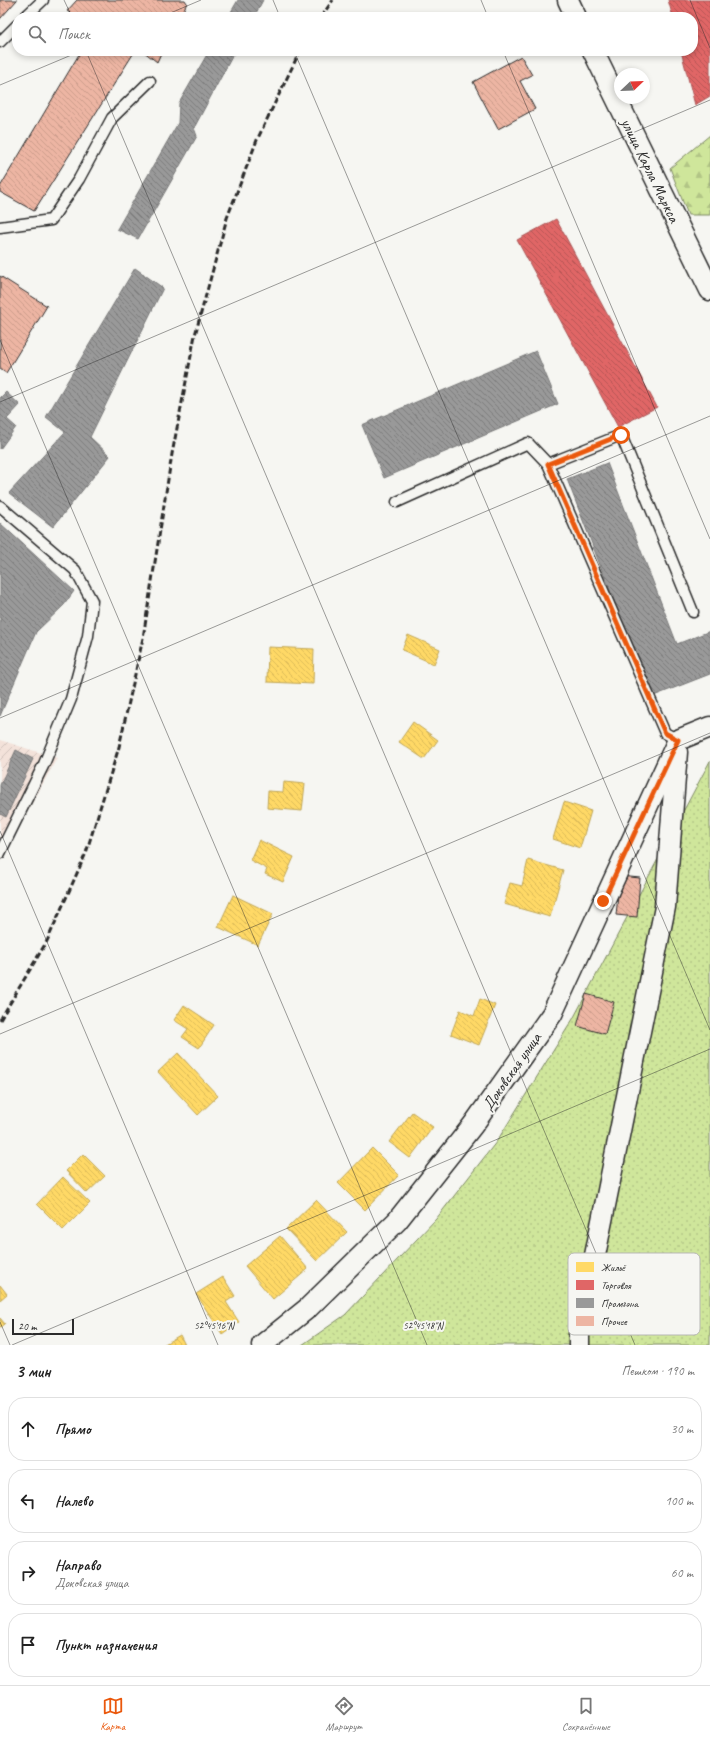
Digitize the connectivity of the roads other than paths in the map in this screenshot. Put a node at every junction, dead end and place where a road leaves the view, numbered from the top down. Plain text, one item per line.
1 (43, 0) edge
2 (568, 0) edge
3 (30, 12) edge
4 (574, 12) edge
5 (12, 30) edge
6 (0, 42) edge
7 (595, 56) edge
8 (150, 81) dead end
9 (0, 227) edge
10 (710, 290) edge
11 (548, 464) junction
12 (397, 502) dead end
13 (0, 506) edge
14 (693, 612) dead end
15 (710, 727) edge
16 (678, 740) junction
17 (0, 853) edge
18 (596, 1253) edge
19 (580, 1335) edge
20 (262, 1345) edge
21 (579, 1345) edge

1 - 3 lane
2 - 4 street
5 - 6 lane
7 - 10 street, улица Карла Маркса
8 - 9 lane
11 - 12 lane
11 - 14 lane
11 - 16 lane
13 - 17 lane
15 - 16 street
16 - 18 street
16 - 20 street, Доковская улица
19 - 21 street

